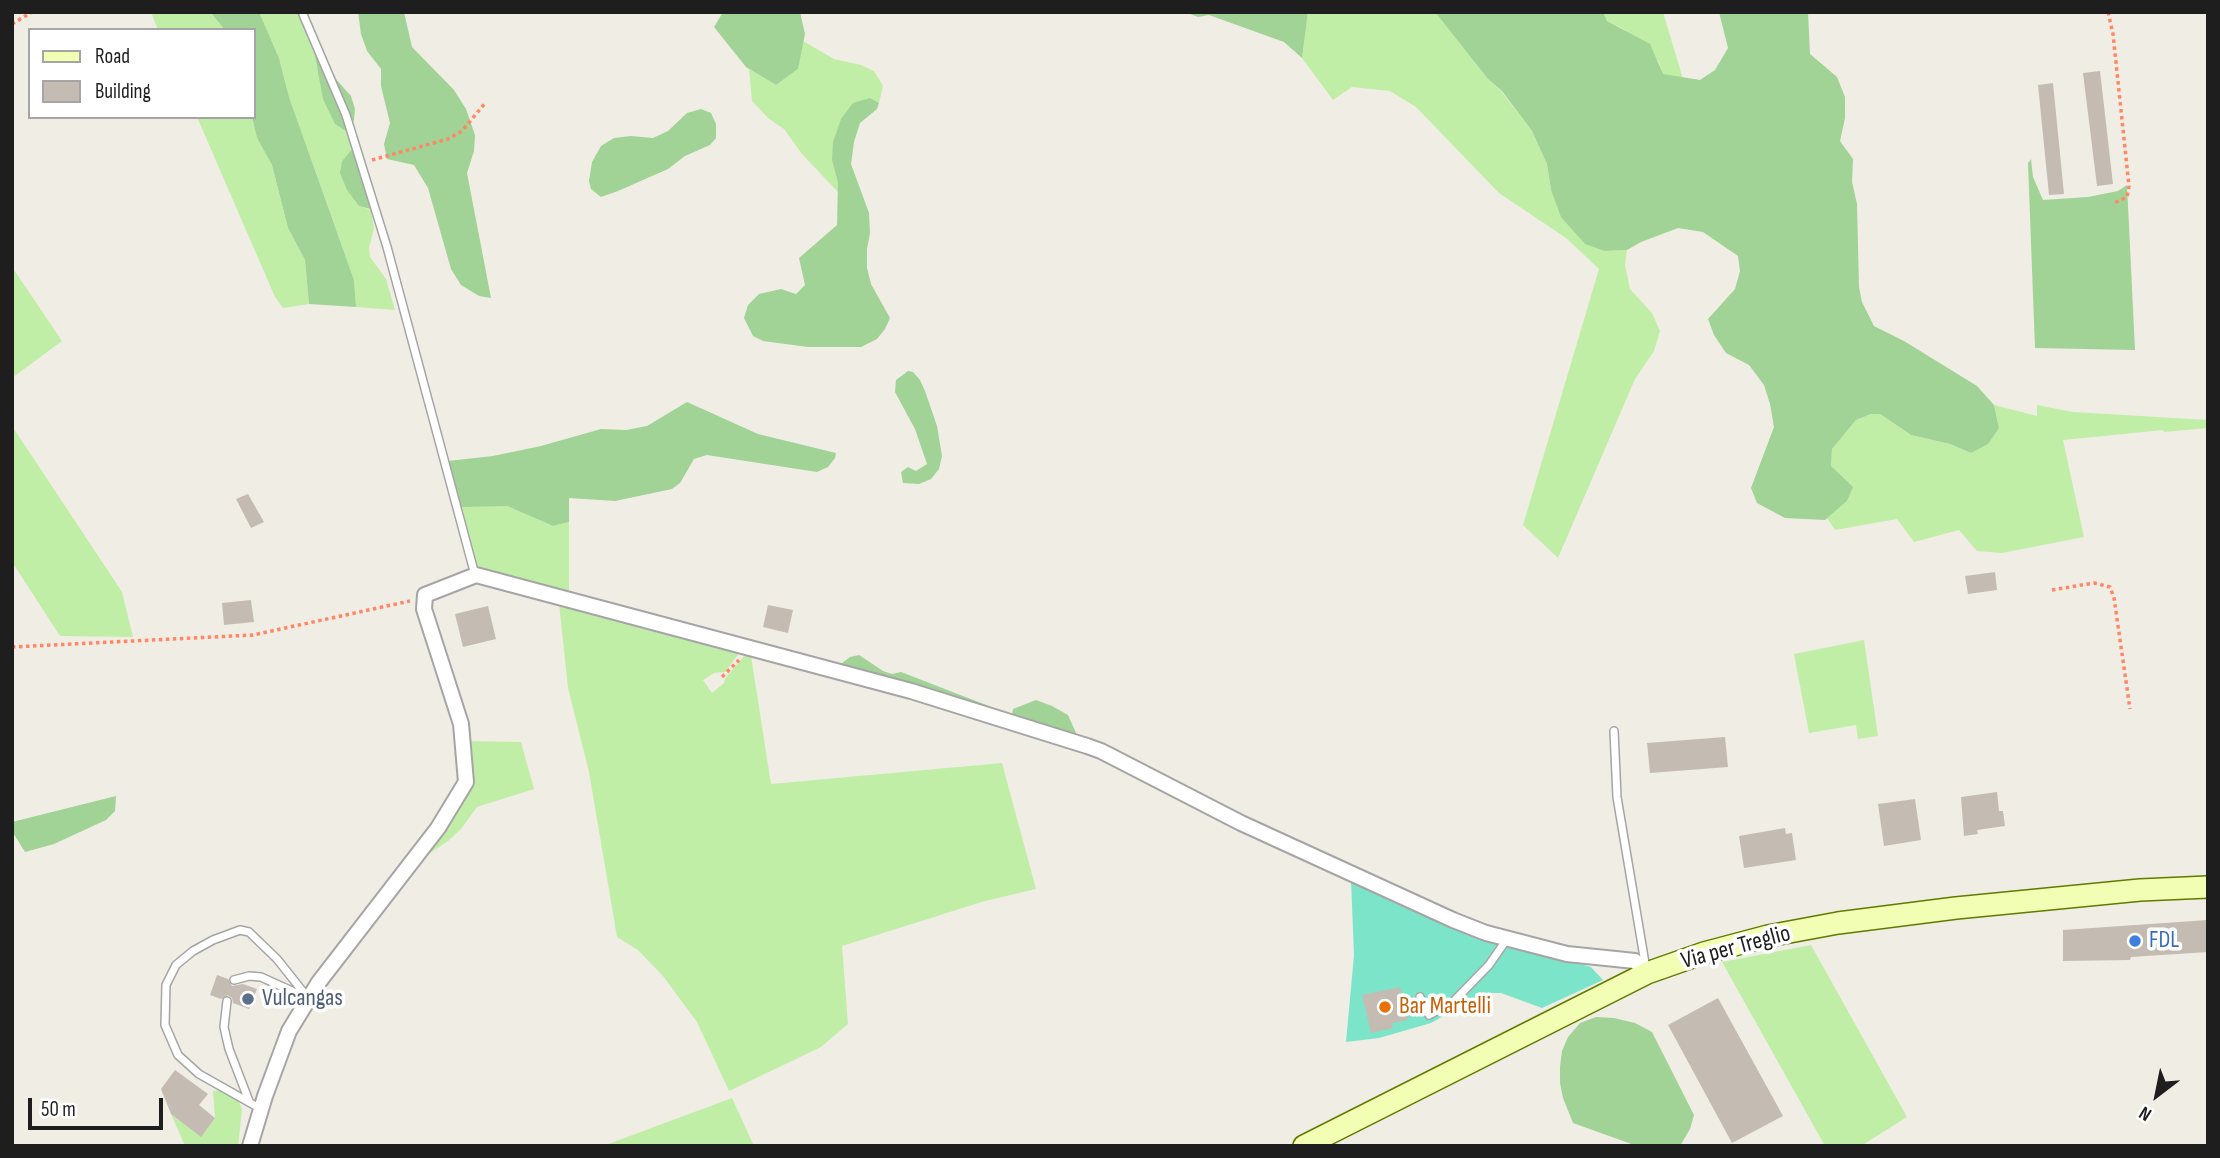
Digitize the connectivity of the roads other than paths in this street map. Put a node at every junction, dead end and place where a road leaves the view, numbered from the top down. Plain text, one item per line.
1 (302, 12) edge
2 (475, 575) junction
3 (1614, 731) dead end
4 (2208, 887) edge
5 (1507, 939) junction
6 (1647, 973) junction
7 (234, 980) dead end
8 (1420, 997) dead end
9 (309, 999) junction
10 (227, 1001) dead end
11 (255, 1105) junction
12 (250, 1146) edge
13 (1304, 1146) edge

1 - 2 lane
2 - 5 street
2 - 9 street
3 - 6 lane
4 - 6 main road, Via per Treglio
5 - 6 street
5 - 8 lane
6 - 13 main road, Via per Treglio
7 - 9 lane
9 - 11 street
9 - 11 lane
10 - 11 lane
11 - 12 street

